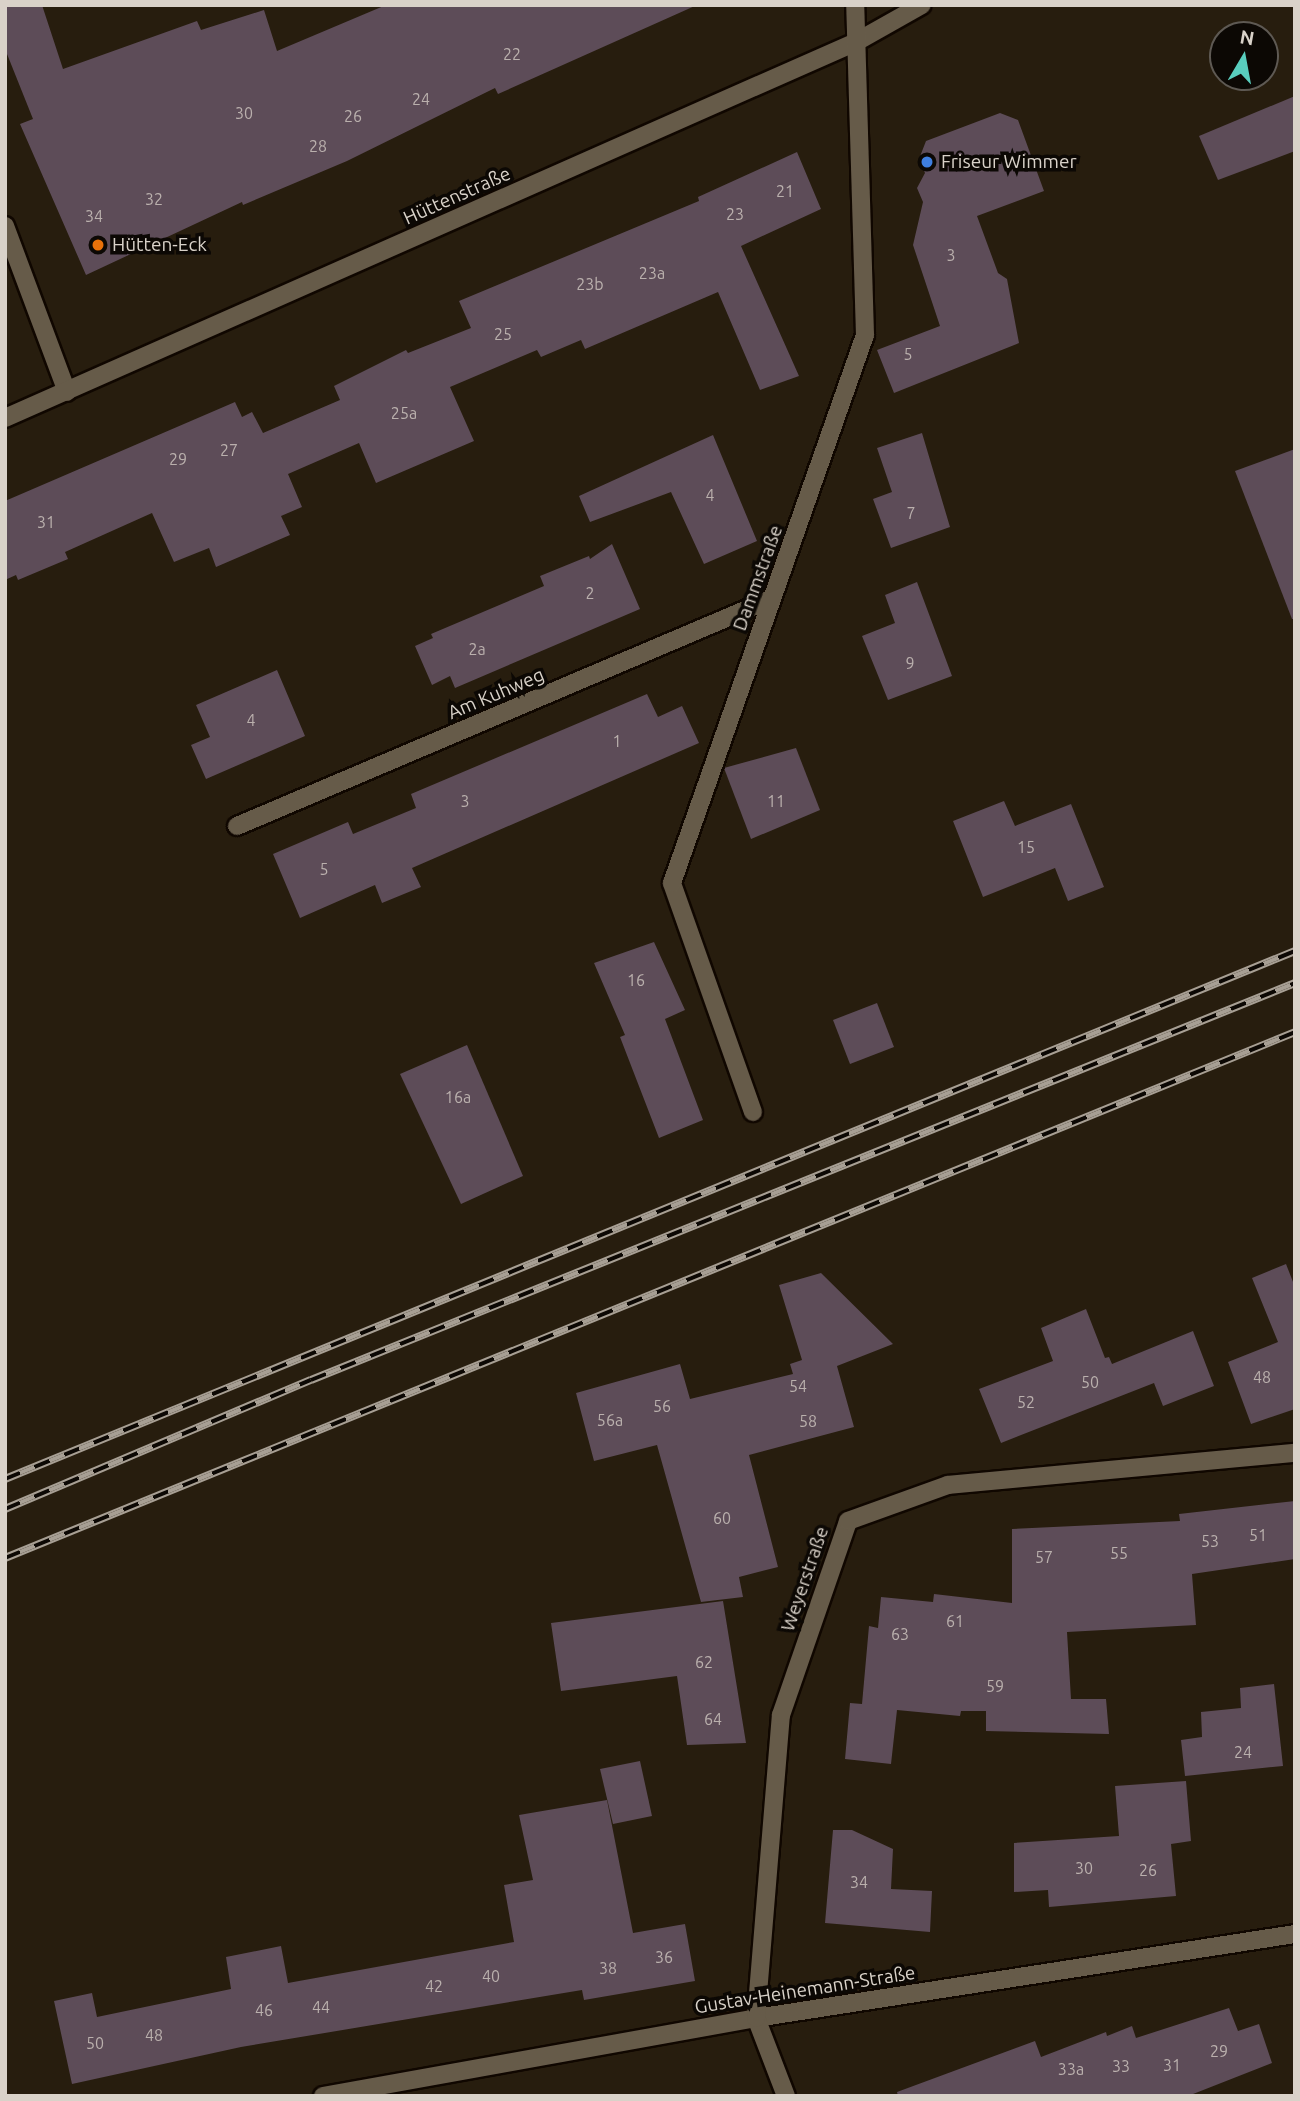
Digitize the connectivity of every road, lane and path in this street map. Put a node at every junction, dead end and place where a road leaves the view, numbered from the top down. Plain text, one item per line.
1 (855, 5) edge
2 (922, 5) edge
3 (858, 41) junction
4 (5, 226) edge
5 (67, 392) junction
6 (5, 418) edge
7 (771, 599) junction
8 (237, 825) dead end
9 (753, 1112) dead end
10 (1295, 1453) edge
11 (1295, 1934) edge
12 (756, 2018) junction
13 (323, 2096) edge
14 (786, 2096) edge

1 - 3 street, Dammstraße
2 - 3 street, Hüttenstraße
3 - 5 street, Hüttenstraße
3 - 7 street, Dammstraße
4 - 5 street
5 - 6 street, Hüttenstraße
7 - 8 street, Am Kuhweg
7 - 9 street, Dammstraße
10 - 12 street, Weyerstraße
11 - 12 street, Gustav-Heinemann-Straße
12 - 13 street, Gustav-Heinemann-Straße
12 - 14 street, Weyerstraße

